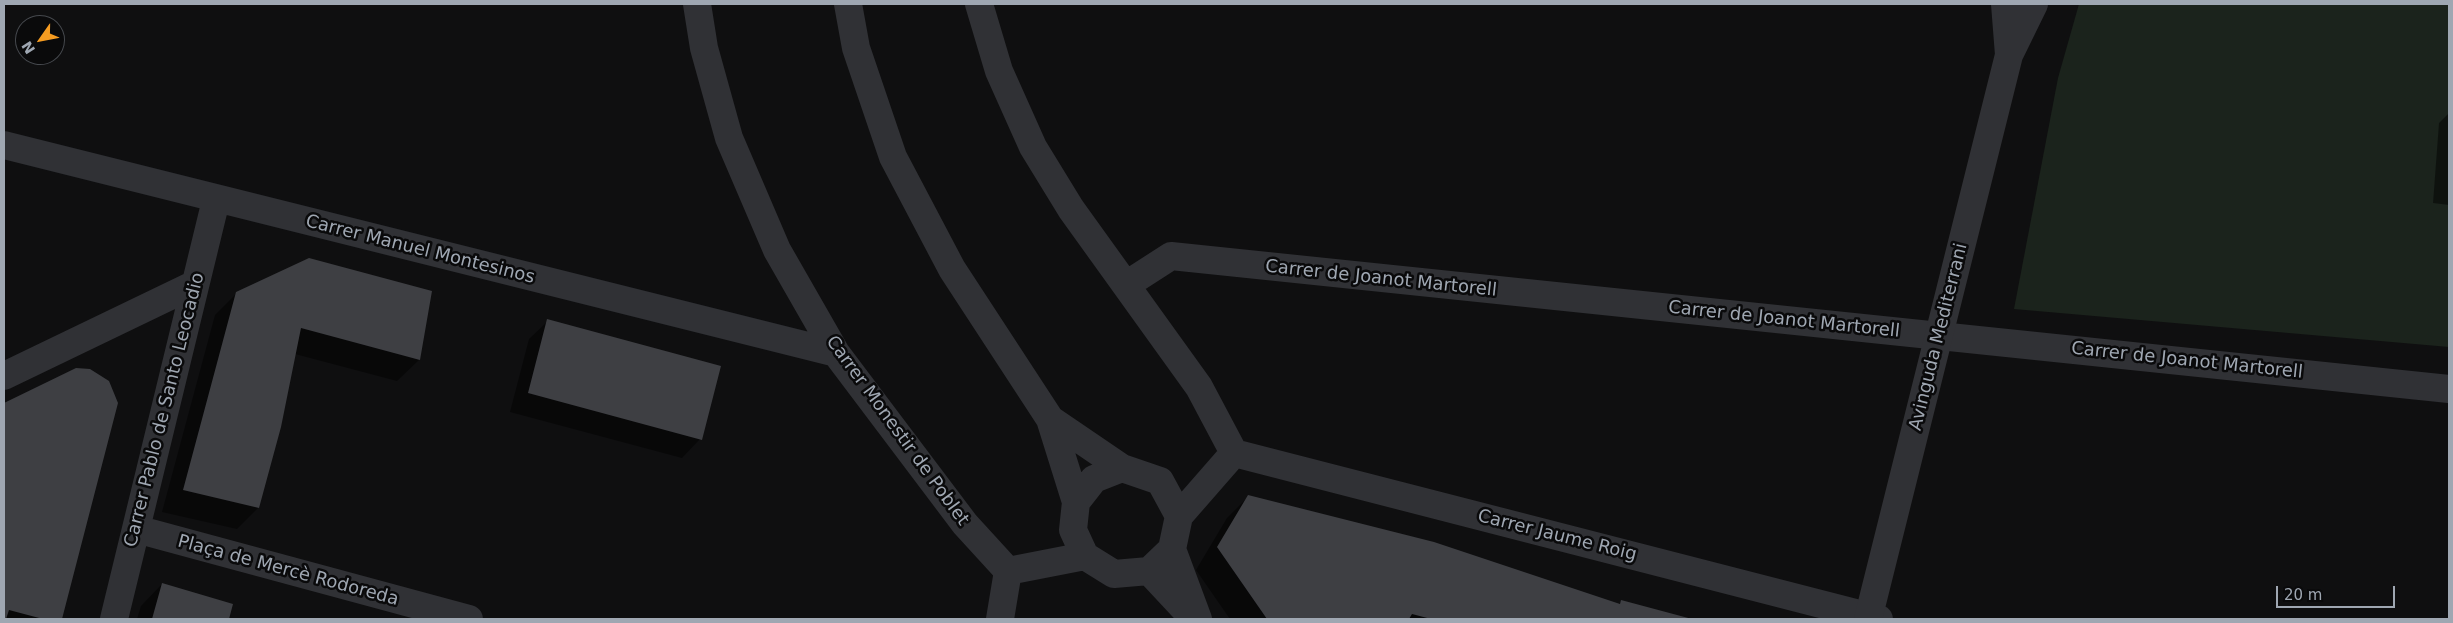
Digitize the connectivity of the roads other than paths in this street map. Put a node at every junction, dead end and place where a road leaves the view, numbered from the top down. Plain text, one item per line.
1 (697, 4) edge
2 (848, 4) edge
3 (979, 4) edge
4 (2005, 4) edge
5 (2034, 4) edge
6 (2009, 55) junction
7 (4, 145) edge
8 (216, 200) junction
9 (195, 284) junction
10 (1126, 285) junction
11 (1939, 335) junction
12 (836, 354) junction
13 (4, 376) edge
14 (2449, 389) edge
15 (1050, 419) junction
16 (1234, 453) junction
17 (1122, 468) junction
18 (1076, 502) junction
19 (1179, 516) junction
20 (136, 530) junction
21 (1172, 549) junction
22 (1085, 556) junction
23 (1008, 571) junction
24 (1149, 571) junction
25 (1872, 618) edge
26 (114, 619) edge
27 (469, 619) edge
28 (1000, 619) edge
29 (1196, 619) edge

1 - 12 street, Carrer Monestir de Poblet
2 - 15 street
3 - 10 street
4 - 6 street, Avinguda Mediterrani
5 - 6 street, Avinguda Mediterrani
6 - 11 street, Avinguda Mediterrani
7 - 8 street, Carrer Manuel Montesinos
8 - 9 street, Carrer Pablo de Santo Leocadio
8 - 12 street, Carrer Manuel Montesinos
9 - 13 street
9 - 20 street, Carrer Pablo de Santo Leocadio
10 - 11 street, Carrer de Joanot Martorell
10 - 16 street
11 - 14 street, Carrer de Joanot Martorell
11 - 25 street, Avinguda Mediterrani
12 - 23 street, Carrer Monestir de Poblet
15 - 17 street
15 - 18 street
16 - 19 street
16 - 25 street, Carrer Jaume Roig
17 - 18 street
17 - 19 street
18 - 22 street
19 - 21 street
20 - 26 street, Carrer Pablo de Santo Leocadio
20 - 27 street, Plaça de Mercè Rodoreda
21 - 24 street
21 - 29 street
22 - 23 street
22 - 24 street
23 - 28 street
24 - 29 street

